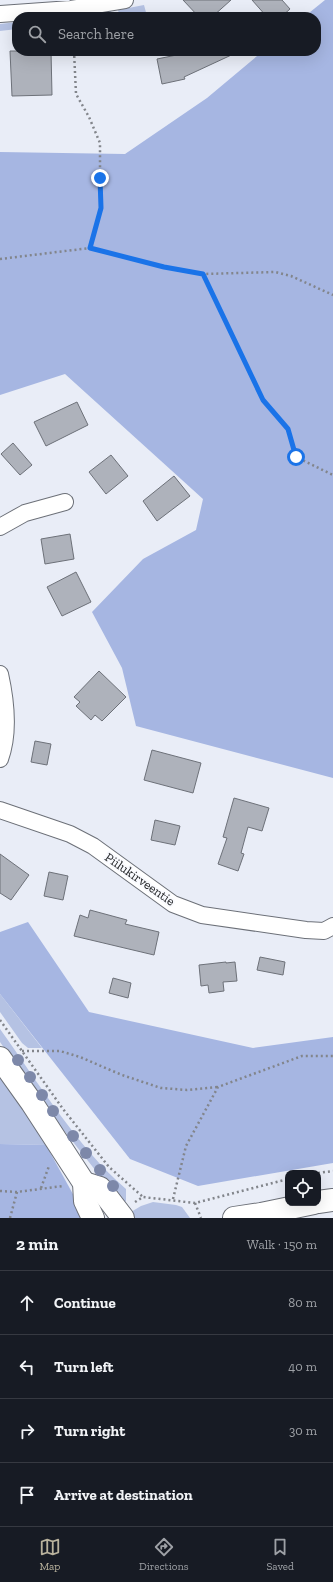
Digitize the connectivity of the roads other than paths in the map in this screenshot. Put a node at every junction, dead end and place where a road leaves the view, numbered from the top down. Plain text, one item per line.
1 (125, 0) edge
2 (28, 6) edge
3 (0, 14) edge
4 (65, 502) dead end
5 (0, 527) edge
6 (0, 674) edge
7 (0, 759) edge
8 (0, 810) edge
9 (333, 926) edge
10 (0, 1058) edge
11 (84, 1183) junction
12 (333, 1200) edge
13 (321, 1202) edge
14 (302, 1206) edge
15 (121, 1215) edge
16 (260, 1216) edge
17 (93, 1218) edge
18 (234, 1218) edge

1 - 2 street
2 - 3 street
4 - 5 street
6 - 7 street
8 - 9 street, Piilukirveentie
10 - 11 street
11 - 15 street
11 - 17 street
12 - 13 street
14 - 16 street
16 - 18 street

